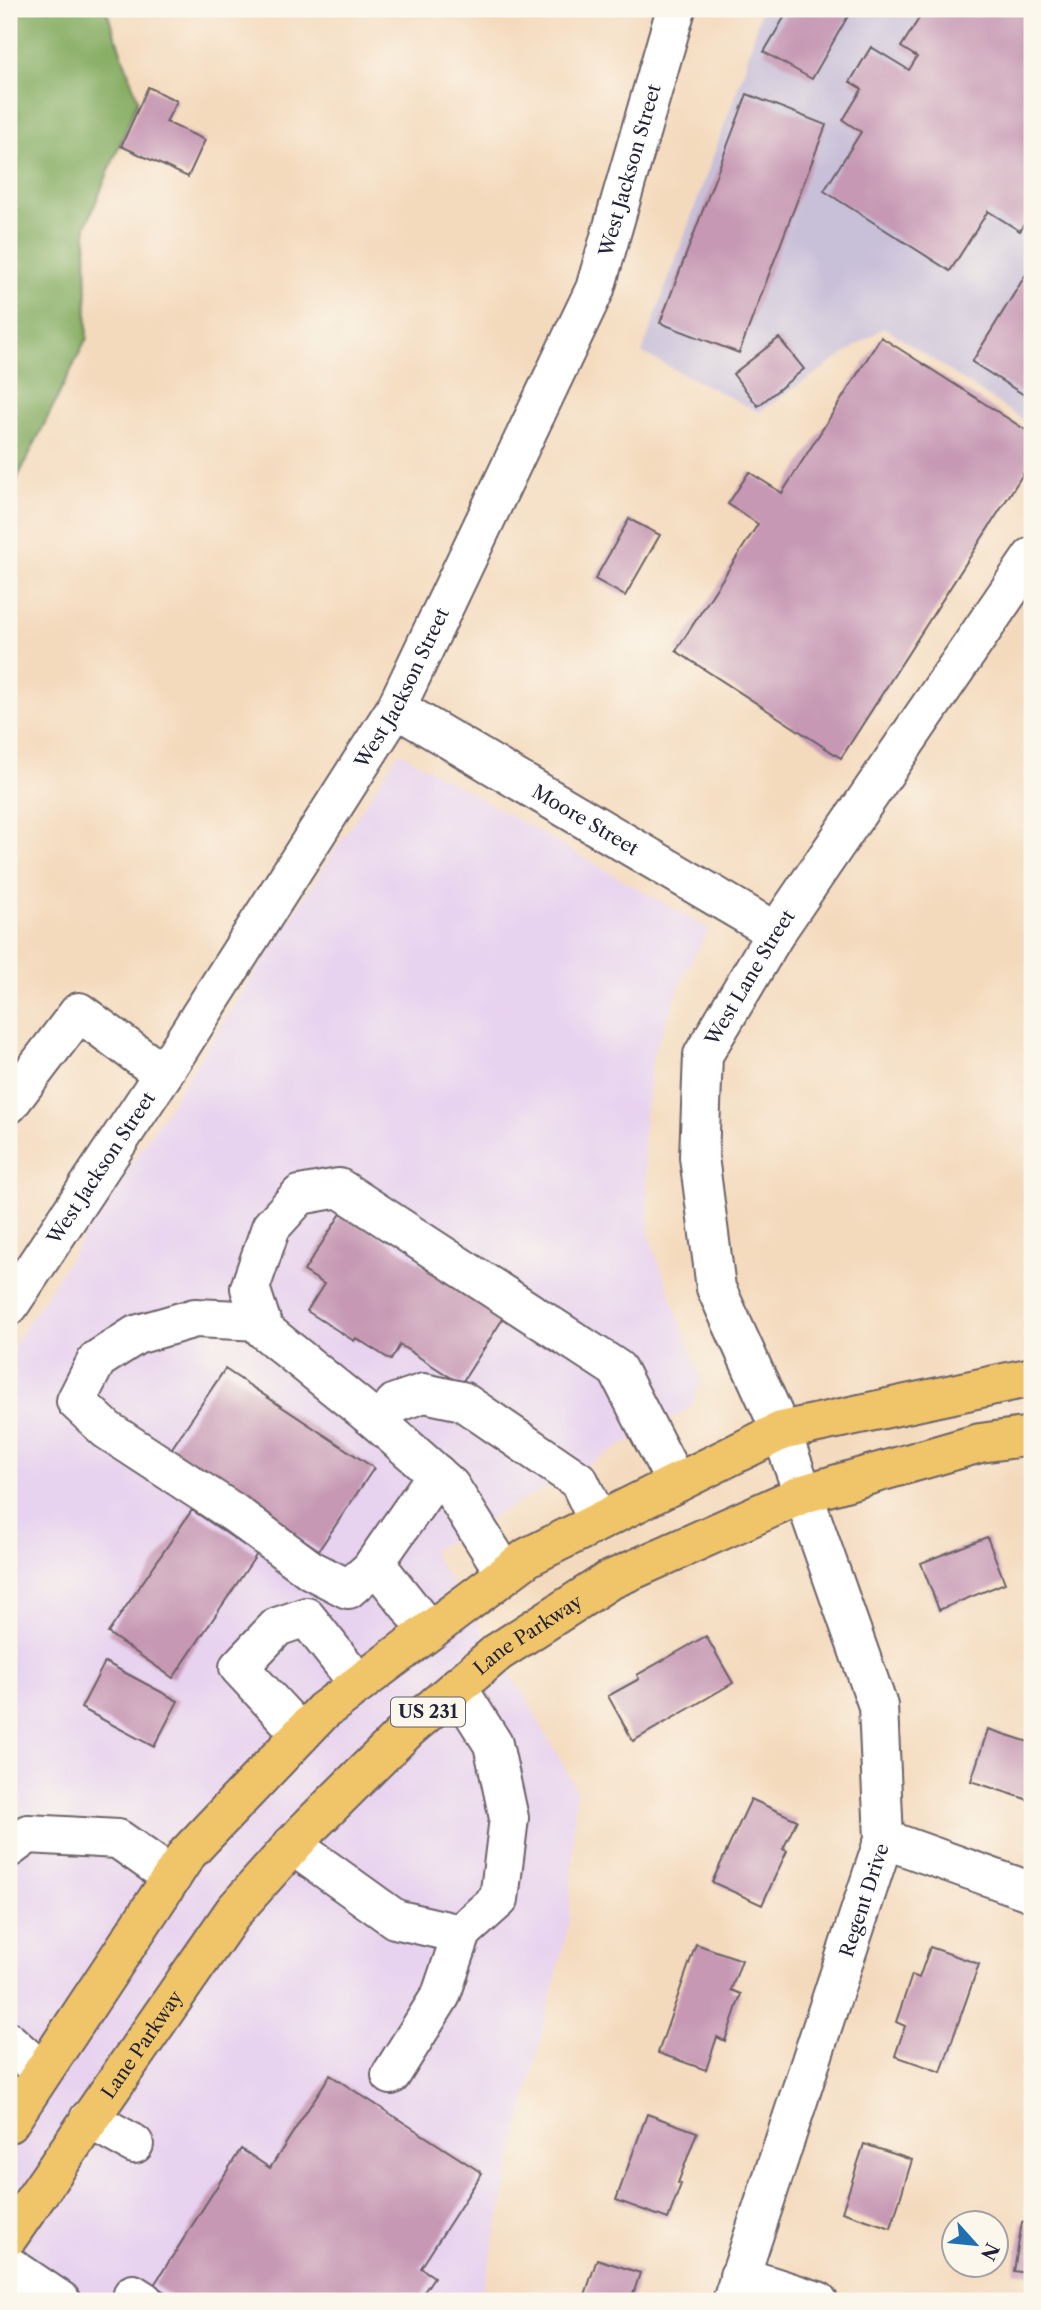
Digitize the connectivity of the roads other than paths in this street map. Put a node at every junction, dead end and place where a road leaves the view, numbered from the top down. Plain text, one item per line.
1 (676, 9) edge
2 (1032, 557) edge
3 (396, 708) junction
4 (776, 932) junction
5 (163, 1074) junction
6 (9, 1104) edge
7 (9, 1306) edge
8 (261, 1321) junction
9 (1032, 1377) edge
10 (379, 1423) junction
11 (781, 1431) junction
12 (1032, 1436) edge
13 (437, 1474) junction
14 (676, 1483) junction
15 (803, 1494) junction
16 (598, 1521) junction
17 (375, 1563) junction
18 (505, 1573) junction
19 (335, 1583) junction
20 (306, 1617) junction
21 (429, 1631) junction
22 (359, 1684) junction
23 (457, 1687) junction
24 (301, 1734) junction
25 (884, 1839) junction
26 (292, 1845) junction
27 (9, 1848) edge
28 (172, 1877) junction
29 (1032, 1892) edge
30 (462, 1933) junction
31 (9, 2042) edge
32 (42, 2072) junction
33 (391, 2075) dead end
34 (89, 2119) junction
35 (9, 2123) edge
36 (134, 2144) dead end
37 (9, 2236) edge
38 (9, 2266) edge
39 (736, 2289) edge
40 (61, 2301) edge
41 (818, 2301) edge

1 - 3 street, West Jackson Street
2 - 4 street, West Lane Street
3 - 4 street, Moore Street
3 - 5 street, West Jackson Street
4 - 11 street, West Lane Street
5 - 6 street
5 - 7 street, West Jackson Street
8 - 10 street
8 - 14 street
8 - 19 street
9 - 11 highway
10 - 13 street
10 - 16 street
11 - 14 highway
11 - 15 street, West Lane Street
12 - 15 highway, Lane Parkway / US 231
13 - 17 street
13 - 18 street
14 - 16 highway
15 - 23 highway, Lane Parkway / US 231
15 - 25 street, Regent Drive
16 - 18 highway
17 - 19 street
17 - 21 street
18 - 21 highway
19 - 20 street
20 - 22 street
20 - 24 street
21 - 22 highway
22 - 24 highway
23 - 26 highway, Lane Parkway / US 231
23 - 30 street
24 - 28 highway
25 - 29 street
25 - 39 street, Regent Drive
26 - 30 street
26 - 34 highway, Lane Parkway / US 231
27 - 28 street
28 - 32 highway
30 - 33 street
31 - 32 street
32 - 35 highway
34 - 36 street
34 - 37 highway, Lane Parkway / US 231
38 - 40 street
39 - 41 street

